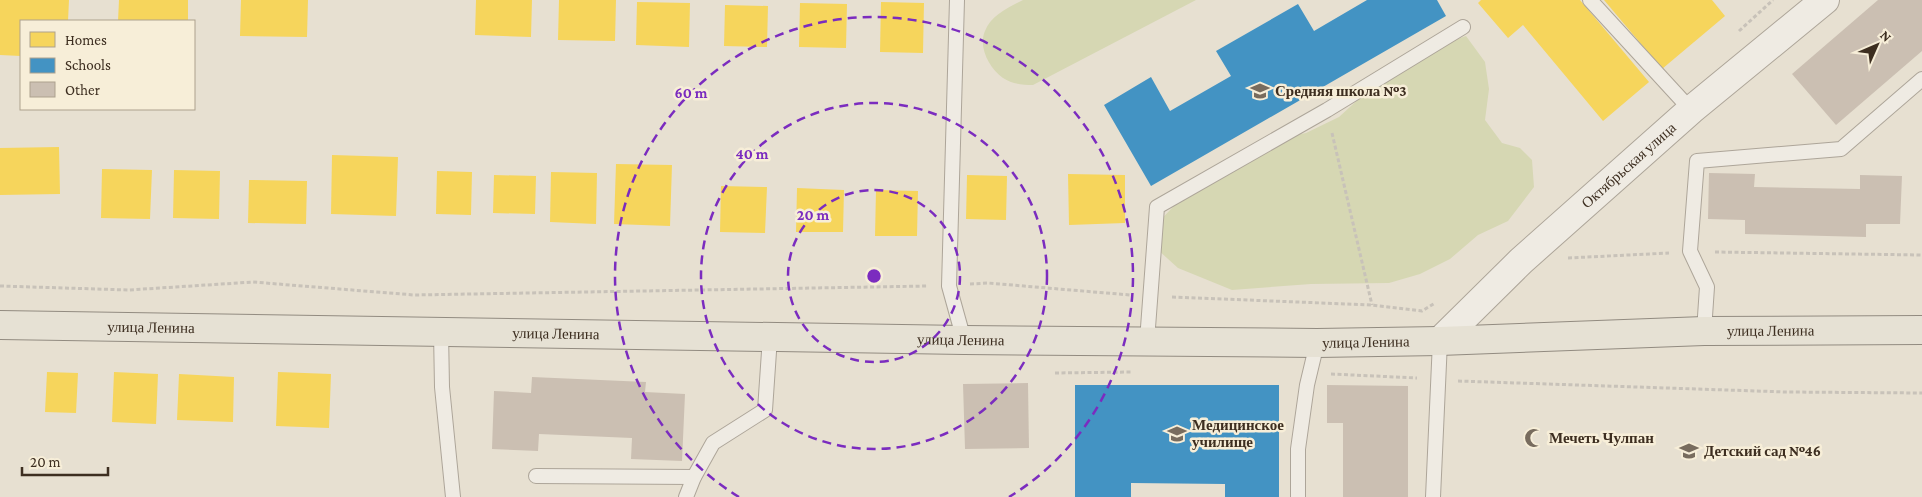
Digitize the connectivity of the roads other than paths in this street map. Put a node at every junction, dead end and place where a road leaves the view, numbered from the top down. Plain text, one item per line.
1 (957, 0) edge
2 (1590, 0) edge
3 (1825, 0) edge
4 (1463, 27) dead end
5 (1922, 79) edge
6 (1691, 110) junction
7 (0, 325) edge
8 (1922, 330) edge
9 (1704, 331) junction
10 (441, 332) junction
11 (770, 337) junction
12 (964, 340) junction
13 (1147, 341) junction
14 (1440, 341) junction
15 (1317, 343) junction
16 (536, 476) dead end
17 (694, 476) junction
18 (453, 497) edge
19 (686, 497) edge
20 (1298, 497) edge
21 (1433, 497) edge

1 - 12 lane
2 - 6 lane
3 - 6 street, Октябрьская улица
4 - 13 lane
5 - 9 lane
6 - 14 street, Октябрьская улица
7 - 10 main road, улица Ленина
8 - 9 main road, улица Ленина
9 - 14 main road, улица Ленина
10 - 11 main road, улица Ленина
10 - 18 lane
11 - 12 main road, улица Ленина
11 - 17 lane
12 - 13 main road, улица Ленина
13 - 15 main road, улица Ленина
14 - 15 main road, улица Ленина
14 - 21 lane
15 - 20 lane
16 - 17 lane
17 - 19 lane

